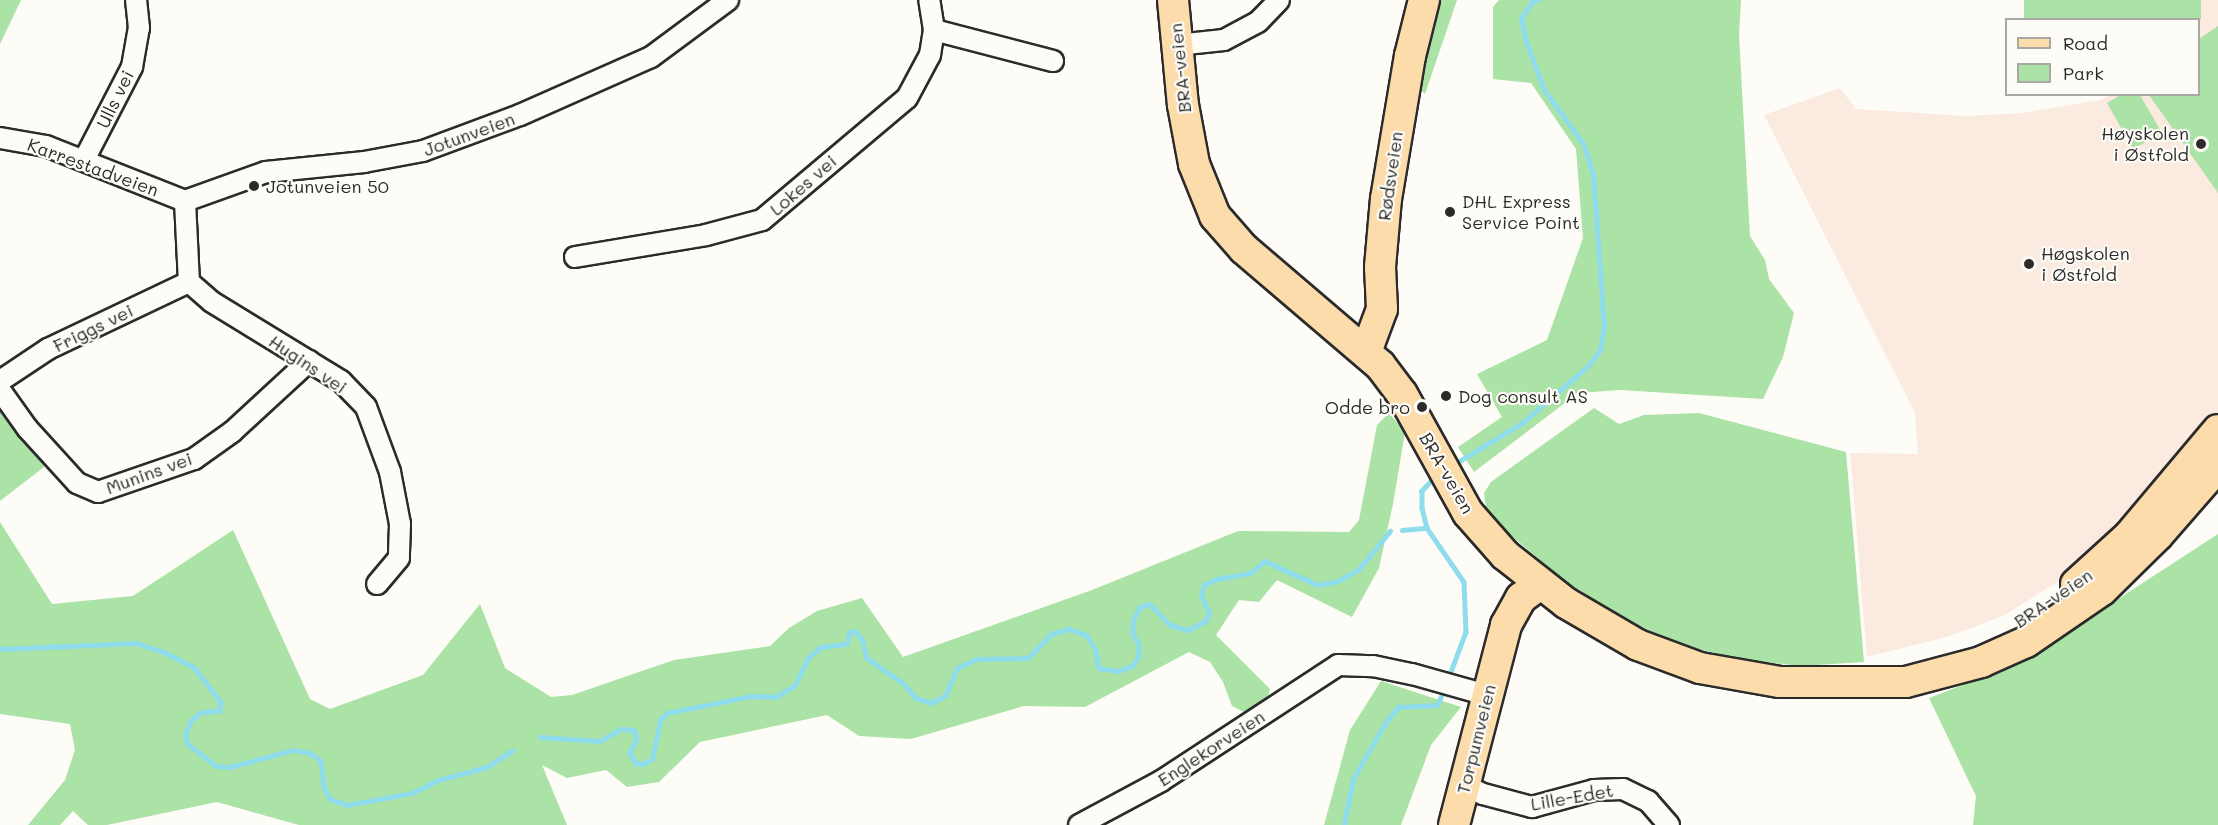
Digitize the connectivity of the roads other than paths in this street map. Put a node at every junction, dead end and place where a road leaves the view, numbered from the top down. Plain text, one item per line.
1 (136, 0) edge
2 (728, 0) edge
3 (929, 0) edge
4 (1173, 0) edge
5 (1279, 0) edge
6 (1424, 0) edge
7 (934, 30) junction
8 (1177, 45) junction
9 (1053, 61) dead end
10 (1, 140) edge
11 (84, 160) junction
12 (185, 201) junction
13 (575, 257) dead end
14 (189, 282) junction
15 (1366, 352) junction
16 (309, 361) junction
17 (0, 381) edge
18 (0, 390) edge
19 (2218, 430) edge
20 (2218, 466) edge
21 (377, 584) dead end
22 (1540, 584) junction
23 (1834, 681) junction
24 (1475, 692) junction
25 (1465, 785) junction
26 (1079, 825) edge
27 (1454, 825) edge
28 (1669, 825) edge

1 - 11 street, Ulls vei
2 - 12 street, Jotunveien
3 - 7 street, Lokes vei
4 - 8 main road, BRA-veien
5 - 8 street
6 - 15 main road, Rødsveien
7 - 9 street
7 - 13 street, Lokes vei
8 - 15 main road, BRA-veien
10 - 11 street, Karrestadveien
11 - 12 street, Karrestadveien
12 - 14 street
14 - 16 street, Hugins vei
14 - 17 street, Friggs vei
15 - 22 main road, BRA-veien
16 - 18 street, Munins vei
16 - 21 street, Hugins vei
19 - 23 main road, BRA-veien
20 - 23 main road, BRA-veien
22 - 23 main road, BRA-veien
22 - 24 main road, Torpumveien
24 - 25 main road, Torpumveien
24 - 26 street, Englekorveien
25 - 27 main road, Torpumveien
25 - 28 street, Lille-Edet

